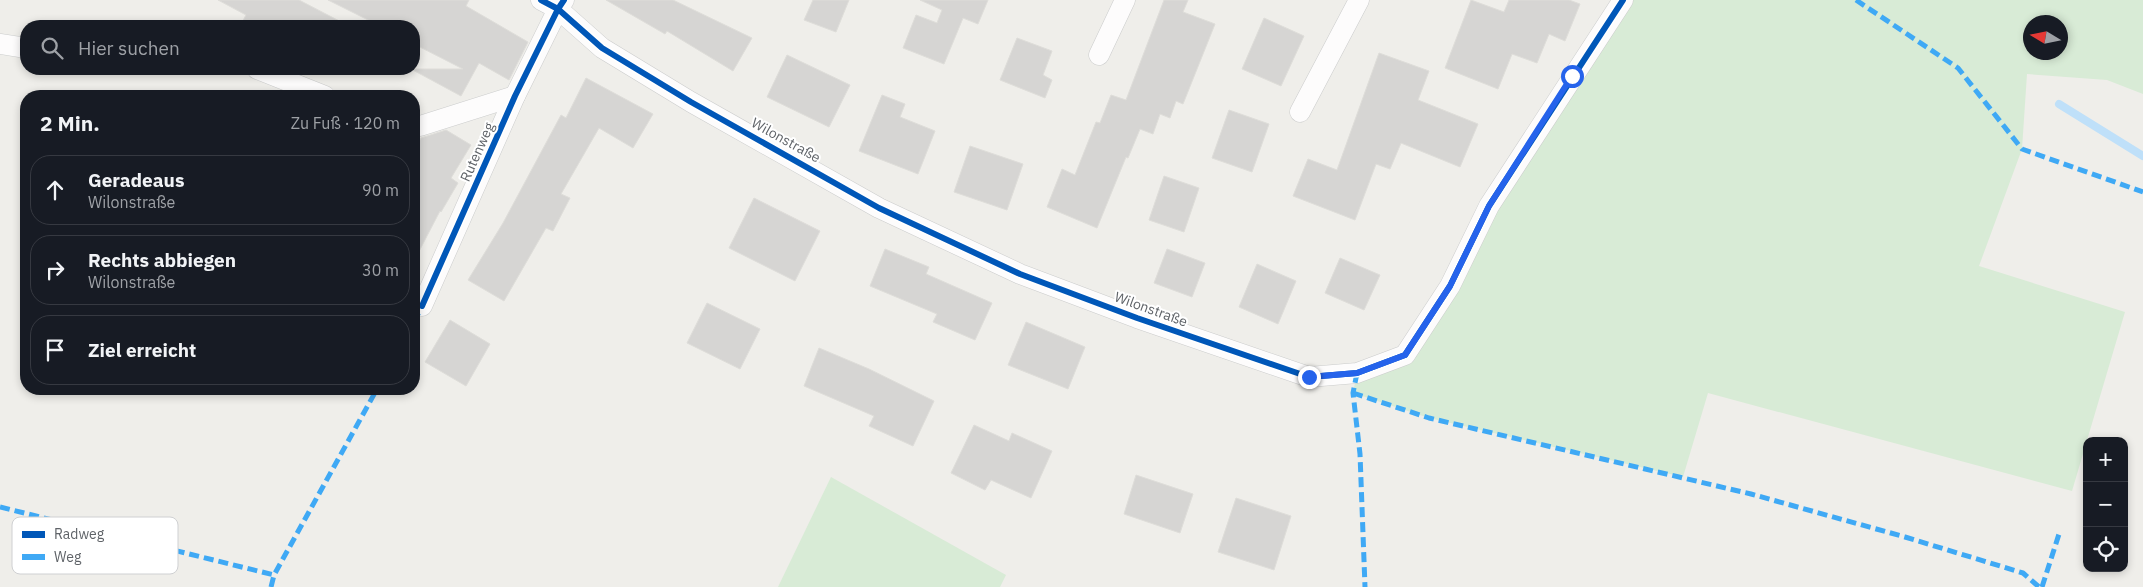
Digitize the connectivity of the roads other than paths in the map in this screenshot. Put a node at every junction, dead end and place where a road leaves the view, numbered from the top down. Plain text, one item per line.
1 (1125, 0) edge
2 (1359, 0) edge
3 (1623, 0) edge
4 (554, 3) edge
5 (0, 44) edge
6 (20, 47) edge
7 (1099, 55) dead end
8 (272, 75) edge
9 (310, 90) edge
10 (515, 96) junction
11 (1300, 112) dead end
12 (420, 126) edge
13 (422, 306) dead end

1 - 7 street
2 - 11 street
3 - 4 street, Wilonstraße
4 - 10 street, Rutenweg
5 - 6 street
8 - 9 street
10 - 12 street
10 - 13 street, Rutenweg

